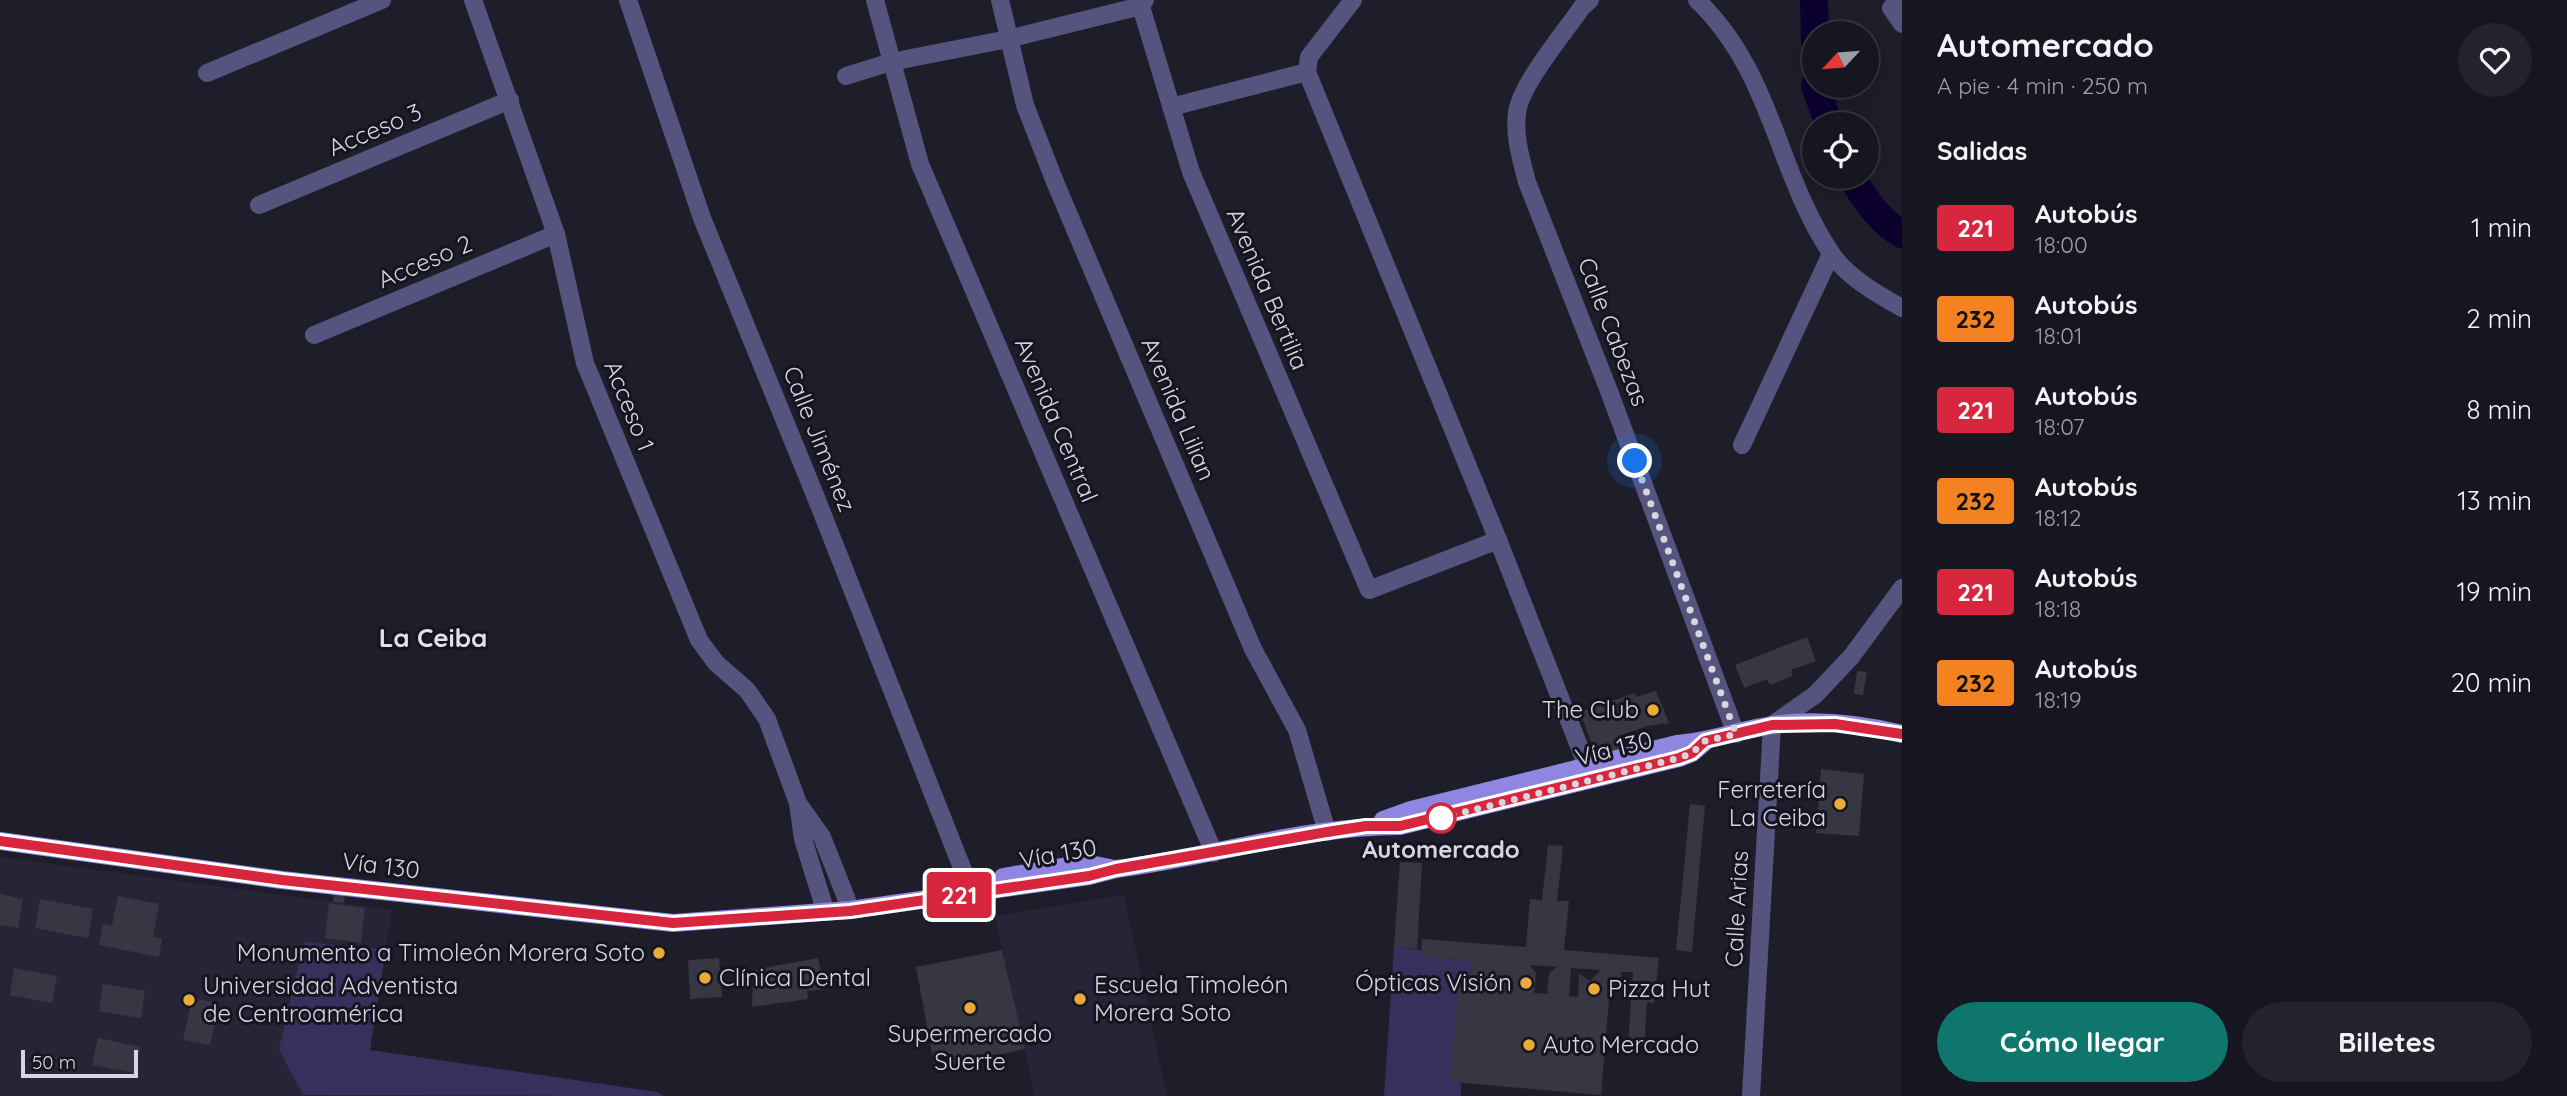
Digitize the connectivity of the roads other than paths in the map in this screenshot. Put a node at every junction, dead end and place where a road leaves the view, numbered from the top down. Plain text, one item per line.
1 (382, 0) edge
2 (473, 0) edge
3 (628, 0) edge
4 (875, 0) edge
5 (1000, 0) edge
6 (1353, 0) edge
7 (1590, 0) edge
8 (1697, 0) edge
9 (1900, 0) edge
10 (1142, 2) edge
11 (1902, 24) edge
12 (1008, 39) junction
13 (891, 62) junction
14 (1307, 72) junction
15 (207, 73) dead end
16 (846, 75) dead end
17 (510, 100) junction
18 (1171, 107) junction
19 (259, 205) dead end
20 (556, 233) junction
21 (1831, 254) junction
22 (1902, 308) edge
23 (314, 335) dead end
24 (1742, 445) dead end
25 (1498, 540) junction
26 (1902, 588) edge
27 (1772, 725) junction
28 (1736, 734) junction
29 (1902, 734) edge
30 (1589, 773) junction
31 (798, 803) junction
32 (1327, 832) junction
33 (0, 841) edge
34 (1214, 853) junction
35 (971, 888) junction
36 (847, 900) junction
37 (823, 903) junction
38 (758, 916) junction
39 (1751, 1096) edge

1 - 15 street
2 - 17 street, Acceso 1
3 - 35 street, Calle Jiménez
4 - 13 street, Avenida Central
5 - 12 street, Avenida Lilian
6 - 14 street
7 - 28 street, Calle Cabezas
8 - 21 street
9 - 11 street
10 - 12 street
10 - 18 street, Avenida Bertilia
12 - 13 street
12 - 32 street, Avenida Lilian
13 - 16 street
13 - 34 street, Avenida Central
14 - 18 street
14 - 25 street
17 - 19 street, Acceso 3
17 - 20 street, Acceso 1
18 - 25 street, Avenida Bertilia
20 - 23 street, Acceso 2
20 - 31 street, Acceso 1
21 - 22 street
21 - 24 street
25 - 30 street
26 - 27 street
27 - 28 main road, Vía 130
27 - 29 main road, Vía 130
27 - 39 street, Calle Arias
28 - 30 main road, Vía 130
30 - 32 main road, Vía 130
31 - 36 street, Acceso 1
31 - 37 street, Acceso 1
32 - 34 main road, Vía 130
33 - 38 main road, Vía 130
34 - 35 main road, Vía 130
35 - 36 main road, Vía 130
35 - 38 main road, Vía 130
36 - 37 main road, Vía 130
37 - 38 main road, Vía 130

